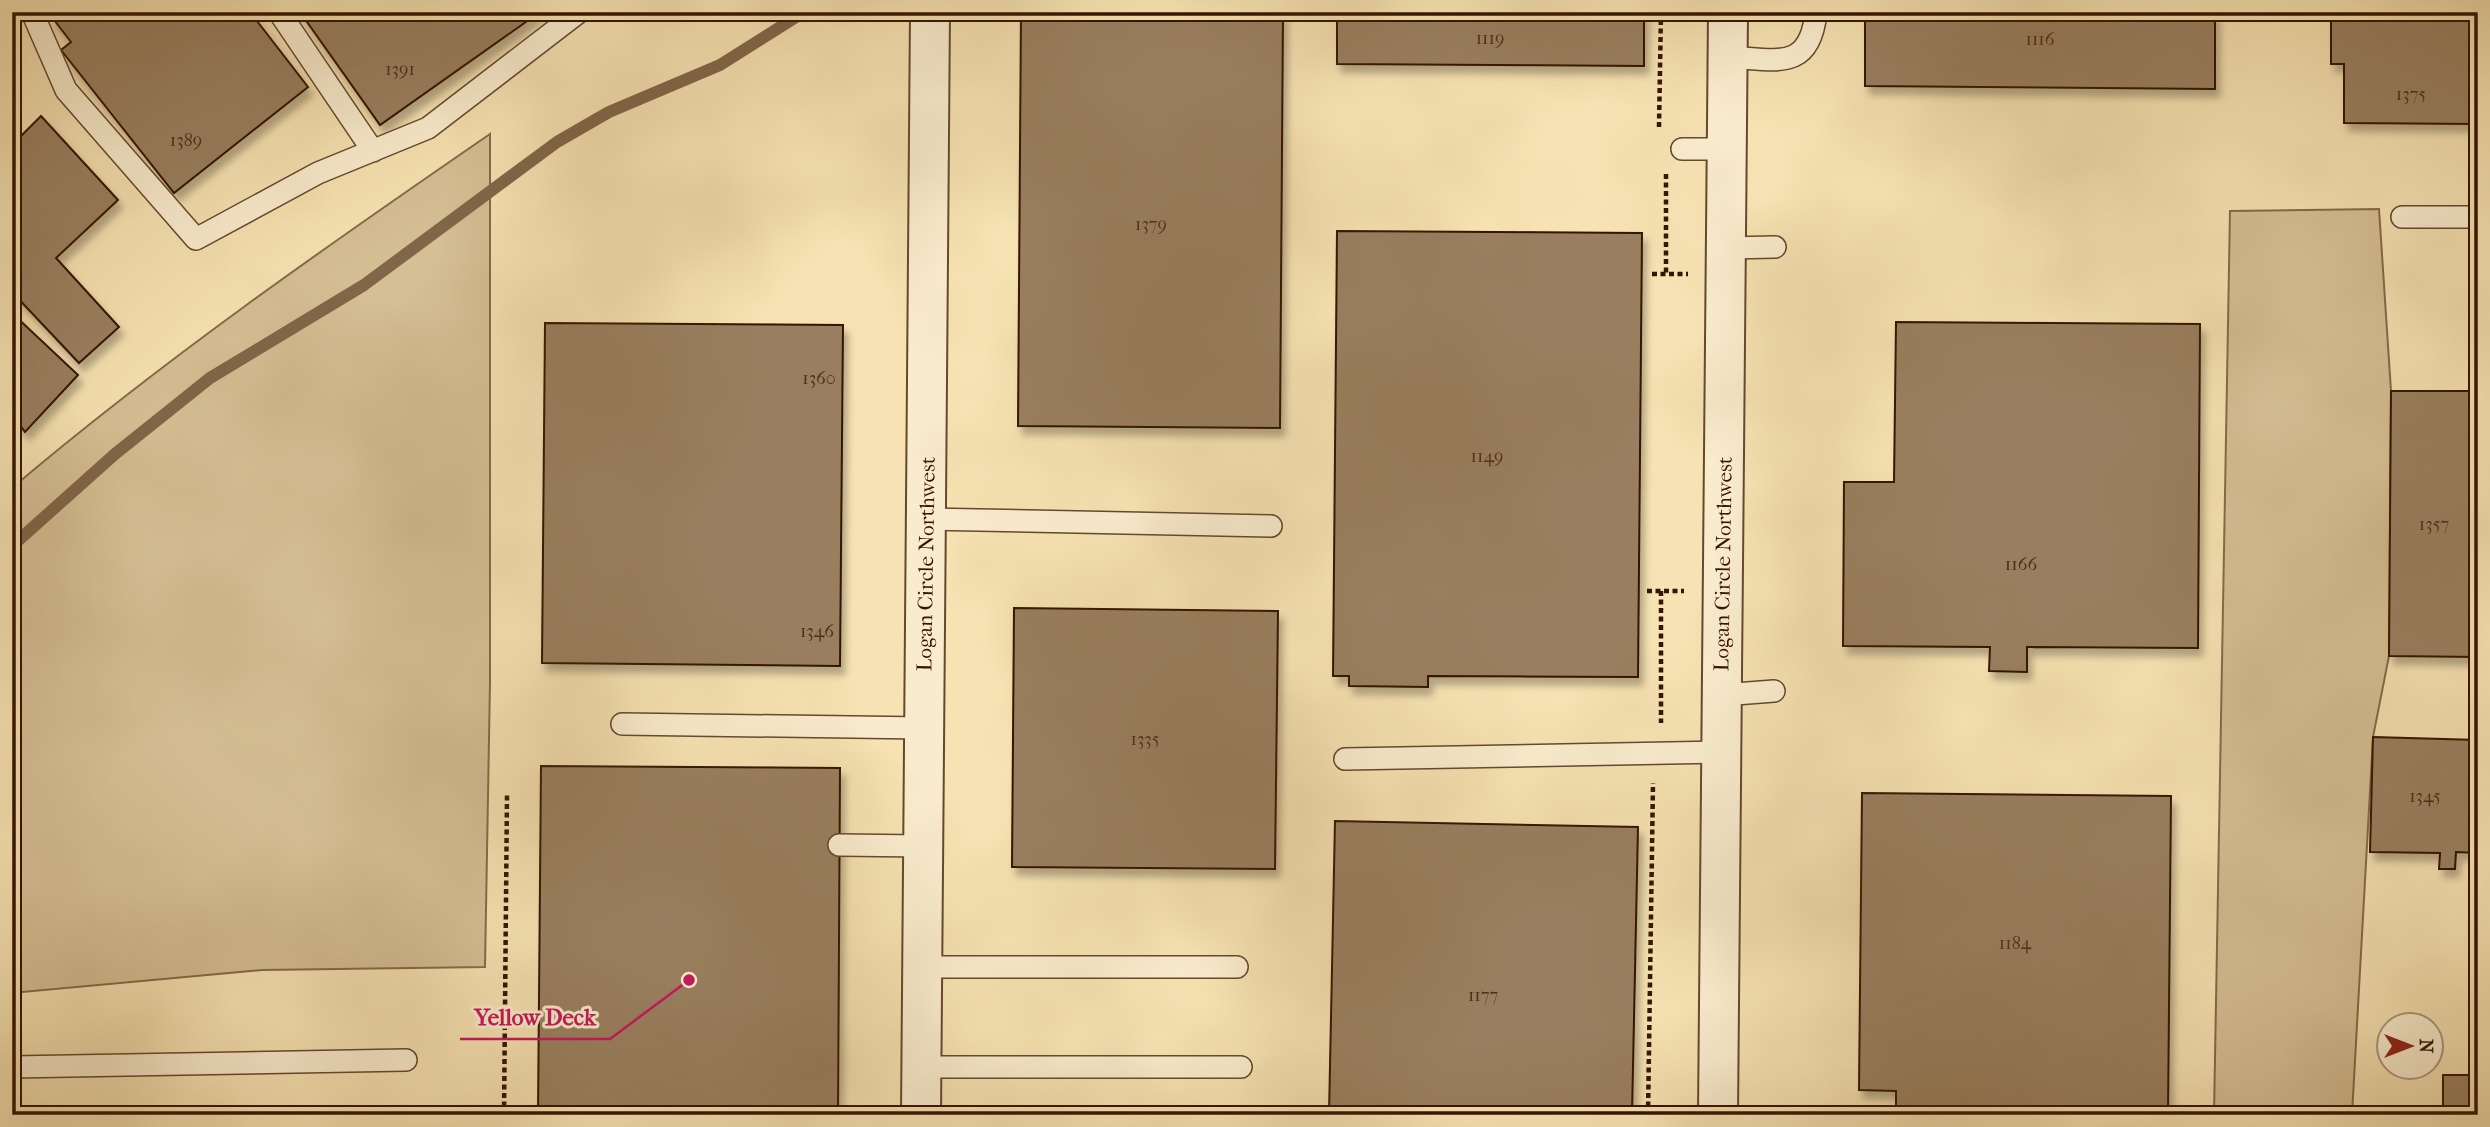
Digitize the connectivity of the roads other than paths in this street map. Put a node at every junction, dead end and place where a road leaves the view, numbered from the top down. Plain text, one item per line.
1 (32, 12) edge
2 (279, 12) edge
3 (579, 12) edge
4 (930, 12) edge
5 (1728, 12) edge
6 (1816, 12) edge
7 (1728, 57) junction
8 (1682, 149) dead end
9 (1727, 149) junction
10 (373, 151) junction
11 (2402, 217) dead end
12 (2478, 217) edge
13 (1775, 247) dead end
14 (1726, 248) junction
15 (926, 519) junction
16 (1270, 527) dead end
17 (1774, 691) dead end
18 (1722, 695) junction
19 (622, 724) dead end
20 (924, 728) junction
21 (1722, 752) junction
22 (1345, 759) dead end
23 (839, 845) dead end
24 (923, 846) junction
25 (922, 967) junction
26 (1237, 967) dead end
27 (406, 1060) dead end
28 (12, 1067) edge
29 (922, 1067) junction
30 (1241, 1067) dead end
31 (921, 1115) edge
32 (1718, 1115) edge

1 - 10 lane
2 - 10 lane
3 - 10 lane
4 - 15 street, Logan Circle Northwest
5 - 7 street, Logan Circle Northwest
6 - 7 lane
7 - 9 street, Logan Circle Northwest
8 - 9 lane
9 - 14 street, Logan Circle Northwest
11 - 12 lane
13 - 14 lane
14 - 18 street, Logan Circle Northwest
15 - 16 lane
15 - 20 street, Logan Circle Northwest
17 - 18 lane
18 - 21 street, Logan Circle Northwest
19 - 20 lane
20 - 24 street, Logan Circle Northwest
21 - 22 lane
21 - 32 street, Logan Circle Northwest
23 - 24 lane
24 - 25 street, Logan Circle Northwest
25 - 26 lane
25 - 29 street, Logan Circle Northwest
27 - 28 lane
29 - 30 lane
29 - 31 street, Logan Circle Northwest

